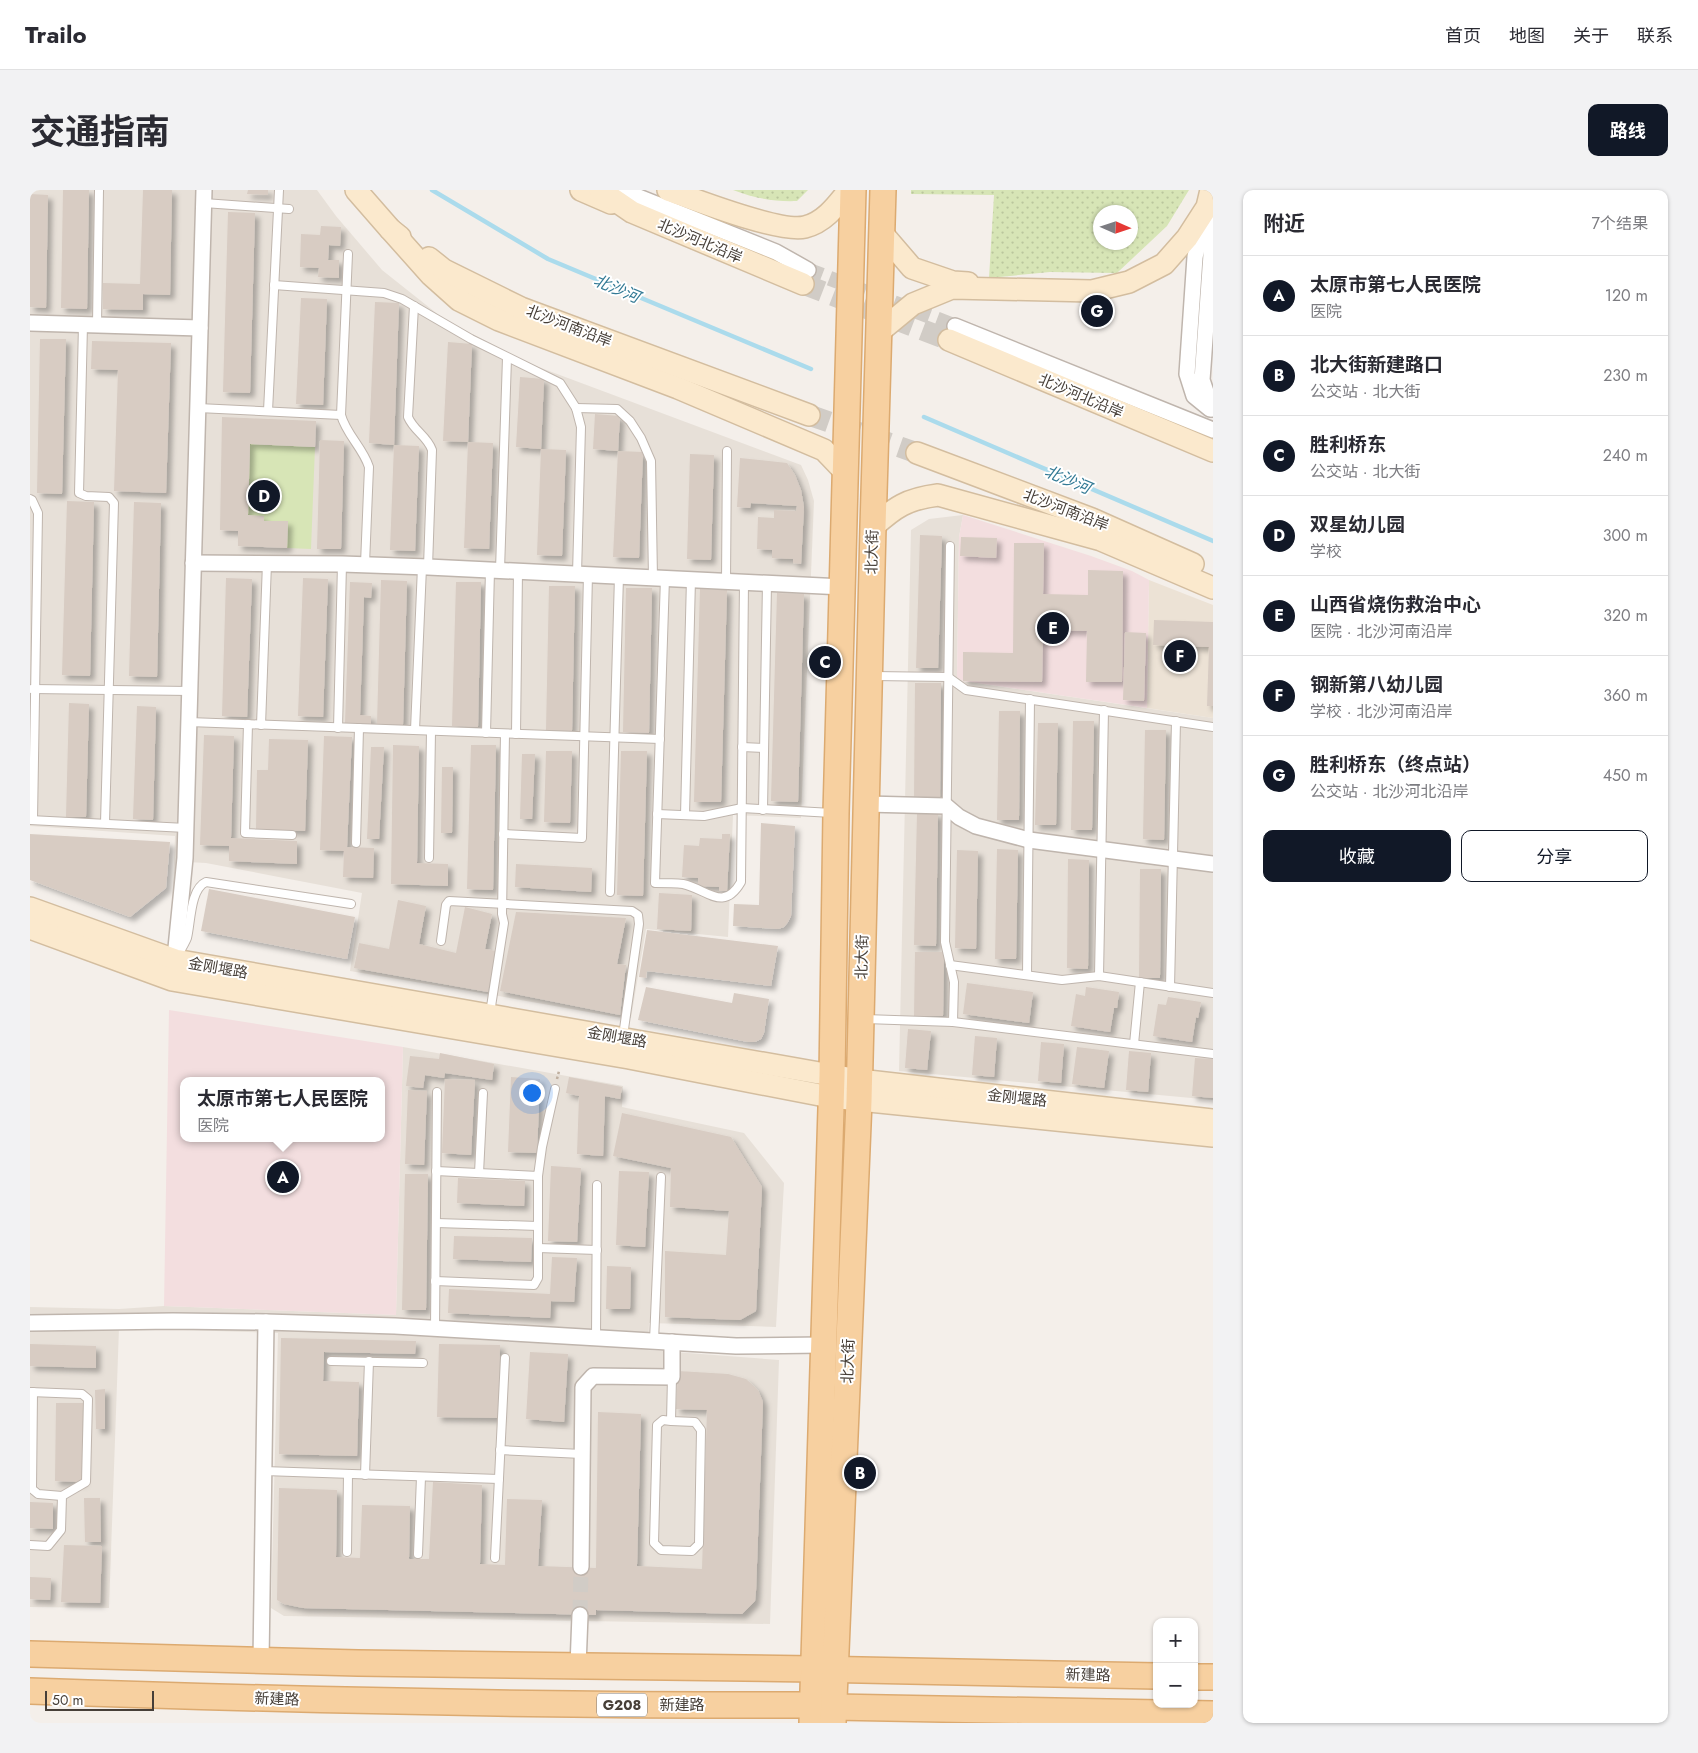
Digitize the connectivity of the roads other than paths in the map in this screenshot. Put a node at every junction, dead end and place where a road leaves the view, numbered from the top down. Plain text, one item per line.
1 (99, 190) edge
2 (279, 190) edge
3 (356, 190) edge
4 (581, 190) edge
5 (600, 190) edge
6 (621, 190) edge
7 (668, 190) edge
8 (849, 190) edge
9 (853, 190) edge
10 (883, 190) edge
11 (1208, 196) edge
12 (204, 197) edge
13 (278, 208) junction
14 (290, 209) dead end
15 (632, 212) junction
16 (390, 229) junction
17 (882, 233) junction
18 (348, 254) dead end
19 (806, 277) joint
20 (274, 285) junction
21 (347, 290) junction
22 (414, 306) junction
23 (30, 323) edge
24 (90, 325) junction
25 (200, 328) junction
26 (879, 332) junction
27 (952, 333) joint
28 (507, 358) junction
29 (198, 408) junction
30 (576, 408) junction
31 (1212, 409) edge
32 (268, 411) junction
33 (341, 415) junction
34 (809, 415) tunnel mouth
35 (1213, 430) edge
36 (1213, 450) edge
37 (727, 451) dead end
38 (917, 453) tunnel mouth
39 (845, 472) junction
40 (30, 499) edge
41 (872, 528) junction
42 (950, 546) dead end
43 (193, 563) junction
44 (267, 563) junction
45 (342, 564) junction
46 (365, 564) junction
47 (425, 567) junction
48 (495, 570) junction
49 (518, 571) junction
50 (1213, 573) edge
51 (583, 574) junction
52 (619, 576) junction
53 (659, 578) junction
54 (692, 579) junction
55 (726, 581) junction
56 (744, 582) junction
57 (767, 583) junction
58 (843, 587) junction
59 (1213, 588) edge
60 (869, 676) junction
61 (948, 677) junction
62 (32, 689) edge
63 (108, 690) junction
64 (190, 691) junction
65 (1030, 699) junction
66 (1104, 710) junction
67 (1176, 721) junction
68 (188, 722) junction
69 (248, 724) junction
70 (261, 725) junction
71 (1213, 727) edge
72 (338, 728) junction
73 (359, 728) junction
74 (415, 730) junction
75 (431, 731) junction
76 (486, 733) junction
77 (505, 734) junction
78 (516, 734) junction
79 (584, 736) junction
80 (614, 738) junction
81 (660, 739) junction
82 (742, 747) junction
83 (764, 748) junction
84 (866, 804) junction
85 (946, 806) junction
86 (742, 808) junction
87 (763, 810) junction
88 (836, 813) junction
89 (657, 814) junction
90 (685, 815) junction
91 (31, 820) edge
92 (105, 824) junction
93 (186, 828) junction
94 (503, 834) junction
95 (292, 835) dead end
96 (1028, 840) junction
97 (356, 843) dead end
98 (1101, 849) junction
99 (429, 858) dead end
100 (1172, 858) junction
101 (1213, 864) edge
102 (610, 892) dead end
103 (351, 904) dead end
104 (502, 904) junction
105 (30, 908) edge
106 (30, 928) edge
107 (442, 941) dead end
108 (950, 965) junction
109 (174, 970) junction
110 (1027, 975) junction
111 (1098, 976) junction
112 (1140, 982) junction
113 (1170, 986) junction
114 (1213, 993) edge
115 (860, 1019) junction
116 (953, 1022) junction
117 (488, 1024) junction
118 (622, 1038) junction
119 (1134, 1044) junction
120 (1213, 1054) edge
121 (831, 1086) junction
122 (555, 1089) dead end
123 (859, 1090) junction
124 (437, 1092) dead end
125 (483, 1093) dead end
126 (1213, 1120) edge
127 (1213, 1136) edge
128 (436, 1171) junction
129 (479, 1173) junction
130 (538, 1176) junction
131 (661, 1177) dead end
132 (598, 1185) dead end
133 (436, 1223) junction
134 (538, 1226) junction
135 (538, 1248) junction
136 (597, 1250) junction
137 (436, 1281) junction
138 (266, 1322) junction
139 (30, 1323) edge
140 (435, 1328) junction
141 (596, 1338) junction
142 (654, 1341) junction
143 (672, 1342) junction
144 (823, 1345) junction
145 (505, 1358) dead end
146 (331, 1361) dead end
147 (370, 1362) junction
148 (422, 1363) dead end
149 (672, 1377) junction
150 (32, 1392) edge
151 (671, 1421) junction
152 (500, 1450) junction
153 (582, 1454) junction
154 (264, 1471) junction
155 (348, 1474) junction
156 (366, 1475) junction
157 (421, 1476) junction
158 (499, 1480) junction
159 (62, 1496) junction
160 (30, 1545) edge
161 (347, 1552) dead end
162 (418, 1554) dead end
163 (496, 1558) dead end
164 (580, 1567) tunnel mouth
165 (580, 1615) tunnel mouth
166 (30, 1654) edge
167 (260, 1660) junction
168 (578, 1666) junction
169 (825, 1670) junction
170 (1153, 1676) edge
171 (1198, 1677) edge
172 (1213, 1677) edge
173 (30, 1690) edge
174 (823, 1714) edge
175 (1213, 1714) edge

1 - 24 lane
2 - 13 lane
3 - 16 street, 北沙河南沿岸
4 - 15 street
5 - 15 street, 北沙河北沿岸
6 - 19 street
7 - 8 street
9 - 39 main road, 北大街
10 - 17 main road, 北大街
11 - 17 street
11 - 26 street
11 - 31 street
12 - 13 lane
12 - 25 street
13 - 14 lane
13 - 20 lane
15 - 19 street, 北沙河北沿岸
16 - 34 street, 北沙河南沿岸
16 - 39 street
17 - 26 main road, 北大街
18 - 21 lane
20 - 21 lane
20 - 32 lane
21 - 22 lane
21 - 33 lane
22 - 28 lane
22 - 47 lane
23 - 24 street
24 - 25 street
24 - 63 lane
25 - 29 street
26 - 41 main road, 北大街
27 - 35 street
27 - 36 street, 北沙河北沿岸
28 - 30 lane
28 - 48 lane
29 - 32 lane
29 - 43 street
30 - 51 lane
30 - 53 lane
32 - 33 lane
33 - 46 lane
37 - 55 lane
38 - 50 street, 北沙河南沿岸
39 - 58 main road, 北大街
40 - 62 lane
41 - 59 street
41 - 60 main road, 北大街
42 - 61 lane
43 - 44 street
43 - 64 street
44 - 45 street
44 - 70 lane
45 - 46 street
45 - 72 lane
46 - 47 street
47 - 48 street
47 - 74 lane
48 - 49 street
48 - 76 lane
49 - 51 street
49 - 78 lane
51 - 52 street
51 - 79 lane
52 - 53 street
52 - 80 lane
53 - 54 street
53 - 81 lane
54 - 55 street
54 - 90 lane
55 - 56 street
56 - 57 street
56 - 82 lane
57 - 58 street
57 - 83 lane
58 - 88 main road, 北大街
60 - 61 lane
60 - 84 main road, 北大街
61 - 65 lane
61 - 85 lane
62 - 63 lane
62 - 91 lane
63 - 64 lane
63 - 92 lane
64 - 68 street
65 - 66 lane
65 - 96 lane
66 - 67 lane
66 - 98 lane
67 - 71 lane
67 - 100 lane
68 - 69 lane
68 - 93 street
69 - 70 lane
69 - 95 lane
70 - 72 lane
72 - 73 lane
73 - 74 lane
73 - 97 lane
74 - 75 lane
75 - 76 lane
75 - 99 lane
76 - 77 lane
77 - 78 lane
77 - 94 lane
78 - 79 lane
79 - 80 lane
79 - 94 lane
80 - 81 lane
80 - 102 lane
81 - 89 lane
82 - 83 lane
82 - 86 lane
83 - 87 lane
84 - 85 street
84 - 115 main road, 北大街
85 - 96 street
85 - 108 lane
86 - 87 lane
86 - 89 lane
86 - 90 lane
87 - 88 lane
88 - 121 main road, 北大街
89 - 90 lane
91 - 92 lane
92 - 93 lane
93 - 109 street
94 - 104 lane
96 - 98 street
96 - 110 lane
98 - 100 street
98 - 111 lane
100 - 101 street
100 - 113 lane
103 - 109 lane
104 - 107 lane
104 - 117 lane
104 - 118 lane
105 - 109 street, 金刚堰路
106 - 109 street
108 - 110 lane
108 - 116 lane
109 - 117 street
110 - 111 lane
111 - 112 lane
112 - 113 lane
112 - 119 lane
113 - 114 lane
115 - 116 lane
115 - 123 main road, 北大街
116 - 119 lane
117 - 118 street, 金刚堰路
117 - 121 street
118 - 121 street, 金刚堰路
119 - 120 lane
121 - 123 street, 金刚堰路
121 - 144 main road, 北大街
122 - 130 lane
123 - 126 street, 金刚堰路
123 - 127 street
123 - 169 main road, 北大街
124 - 128 lane
125 - 129 lane
128 - 129 lane
128 - 133 lane
129 - 130 lane
130 - 134 lane
131 - 142 lane
132 - 136 lane
133 - 134 lane
133 - 137 lane
134 - 135 lane
135 - 136 lane
135 - 137 lane
136 - 141 lane
137 - 140 lane
138 - 139 street
138 - 140 street
138 - 154 street
140 - 141 street
141 - 142 street
142 - 143 street
143 - 144 street
143 - 149 street
144 - 169 main road, 北大街
145 - 152 lane
146 - 147 lane
147 - 148 lane
147 - 156 lane
149 - 151 lane
149 - 153 street
150 - 159 lane
150 - 159 lane
151 - 151 lane
152 - 153 lane
152 - 158 lane
153 - 164 street
154 - 155 lane
154 - 167 street
155 - 156 lane
155 - 161 lane
156 - 157 lane
157 - 158 lane
157 - 162 lane
158 - 163 lane
159 - 160 lane
165 - 168 street
166 - 167 main road, 新建路
167 - 168 main road, 新建路
168 - 169 main road, 新建路
169 - 170 main road, 新建路
169 - 174 main road, 北大街
171 - 172 main road
173 - 174 main road, 新建路 / G208
174 - 175 main road, 新建路 / G208

